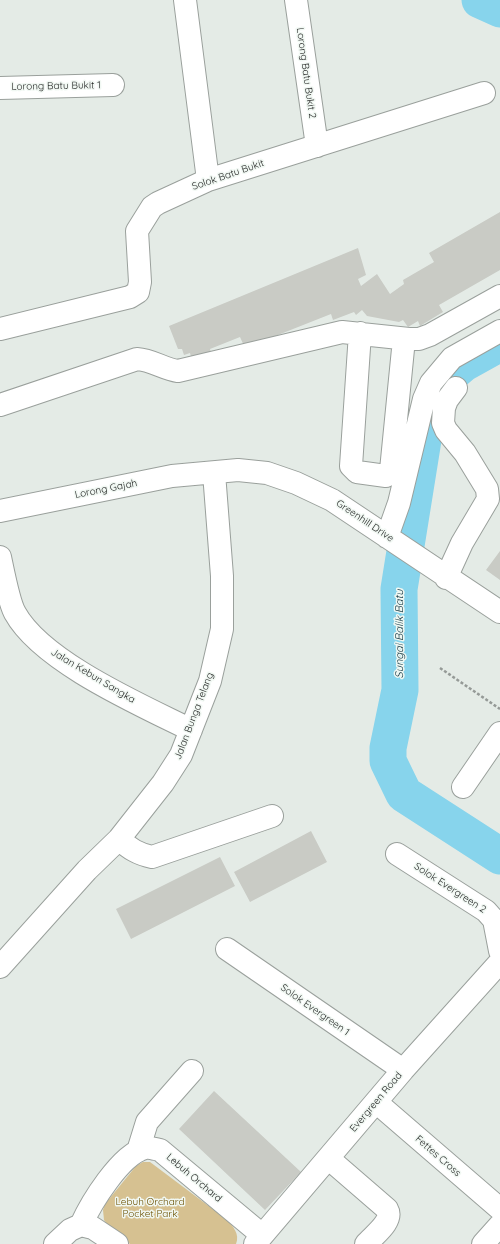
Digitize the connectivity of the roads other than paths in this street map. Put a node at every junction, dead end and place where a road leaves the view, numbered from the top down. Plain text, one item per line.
1 (185, 0) edge
2 (296, 0) edge
3 (112, 85) dead end
4 (0, 88) edge
5 (484, 93) dead end
6 (316, 146) junction
7 (208, 180) junction
8 (500, 296) edge
9 (0, 329) edge
10 (500, 331) edge
11 (360, 333) junction
12 (404, 339) junction
13 (456, 388) dead end
14 (0, 405) edge
15 (214, 473) junction
16 (0, 511) edge
17 (393, 541) junction
18 (0, 557) edge
19 (439, 573) junction
20 (500, 612) edge
21 (7, 614) edge
22 (191, 730) junction
23 (500, 734) edge
24 (463, 787) dead end
25 (272, 816) dead end
26 (120, 839) junction
27 (397, 854) dead end
28 (227, 949) dead end
29 (500, 951) edge
30 (500, 962) edge
31 (0, 967) edge
32 (403, 1070) junction
33 (192, 1071) dead end
34 (376, 1102) junction
35 (138, 1150) junction
36 (328, 1158) junction
37 (500, 1209) edge
38 (81, 1225) junction
39 (500, 1225) edge
40 (258, 1240) edge
41 (55, 1244) edge
42 (117, 1244) edge
43 (366, 1244) edge
44 (483, 1244) edge

1 - 7 street
2 - 6 street, Lorong Batu Bukit 2
3 - 4 street, Lorong Batu Bukit 1
5 - 6 street, Solok Batu Bukit
6 - 7 street, Solok Batu Bukit
7 - 9 street, Solok Batu Bukit
8 - 12 street
10 - 17 street
11 - 12 street
11 - 12 street
11 - 14 street
13 - 19 street
15 - 16 street, Lorong Gajah
15 - 17 street, Greenhill Drive
15 - 22 street, Jalan Bunga Telang
17 - 19 street, Greenhill Drive
18 - 21 street, Jalan Kebun Sangka
19 - 20 street, Greenhill Drive
21 - 22 street, Jalan Kebun Sangka
22 - 26 street, Jalan Bunga Telang
23 - 24 street
25 - 26 street
26 - 31 street, Jalan Bunga Telang
27 - 29 street, Solok Evergreen 2
28 - 32 street, Solok Evergreen 1
30 - 32 street, Evergreen Road
32 - 34 street, Evergreen Road
33 - 35 street
34 - 36 street, Evergreen Road
34 - 37 street, Fettes Cross
35 - 38 street
35 - 40 street, Lebuh Orchard
36 - 40 street, Evergreen Road
36 - 43 street
38 - 41 street
38 - 42 street
39 - 44 street

